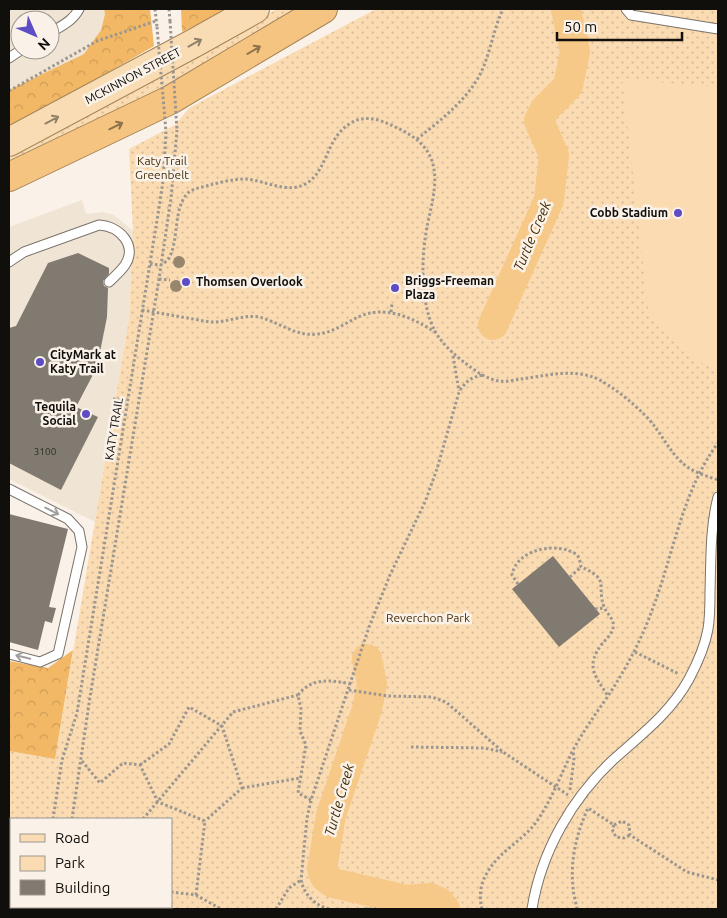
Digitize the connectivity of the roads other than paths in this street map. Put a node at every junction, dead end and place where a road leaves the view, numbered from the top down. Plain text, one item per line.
1 (79, 9) edge
2 (255, 9) edge
3 (323, 9) edge
4 (626, 9) edge
5 (60, 27) edge
6 (718, 29) edge
7 (9, 142) edge
8 (9, 177) edge
9 (9, 262) edge
10 (108, 282) dead end
11 (9, 489) edge
12 (718, 497) edge
13 (9, 654) edge
14 (532, 909) edge

1 - 5 lane
7 -> 2 main road, MCKINNON STREET
8 -> 3 highway
4 - 6 lane
9 - 10 lane
11 -> 13 lane
12 - 14 lane

